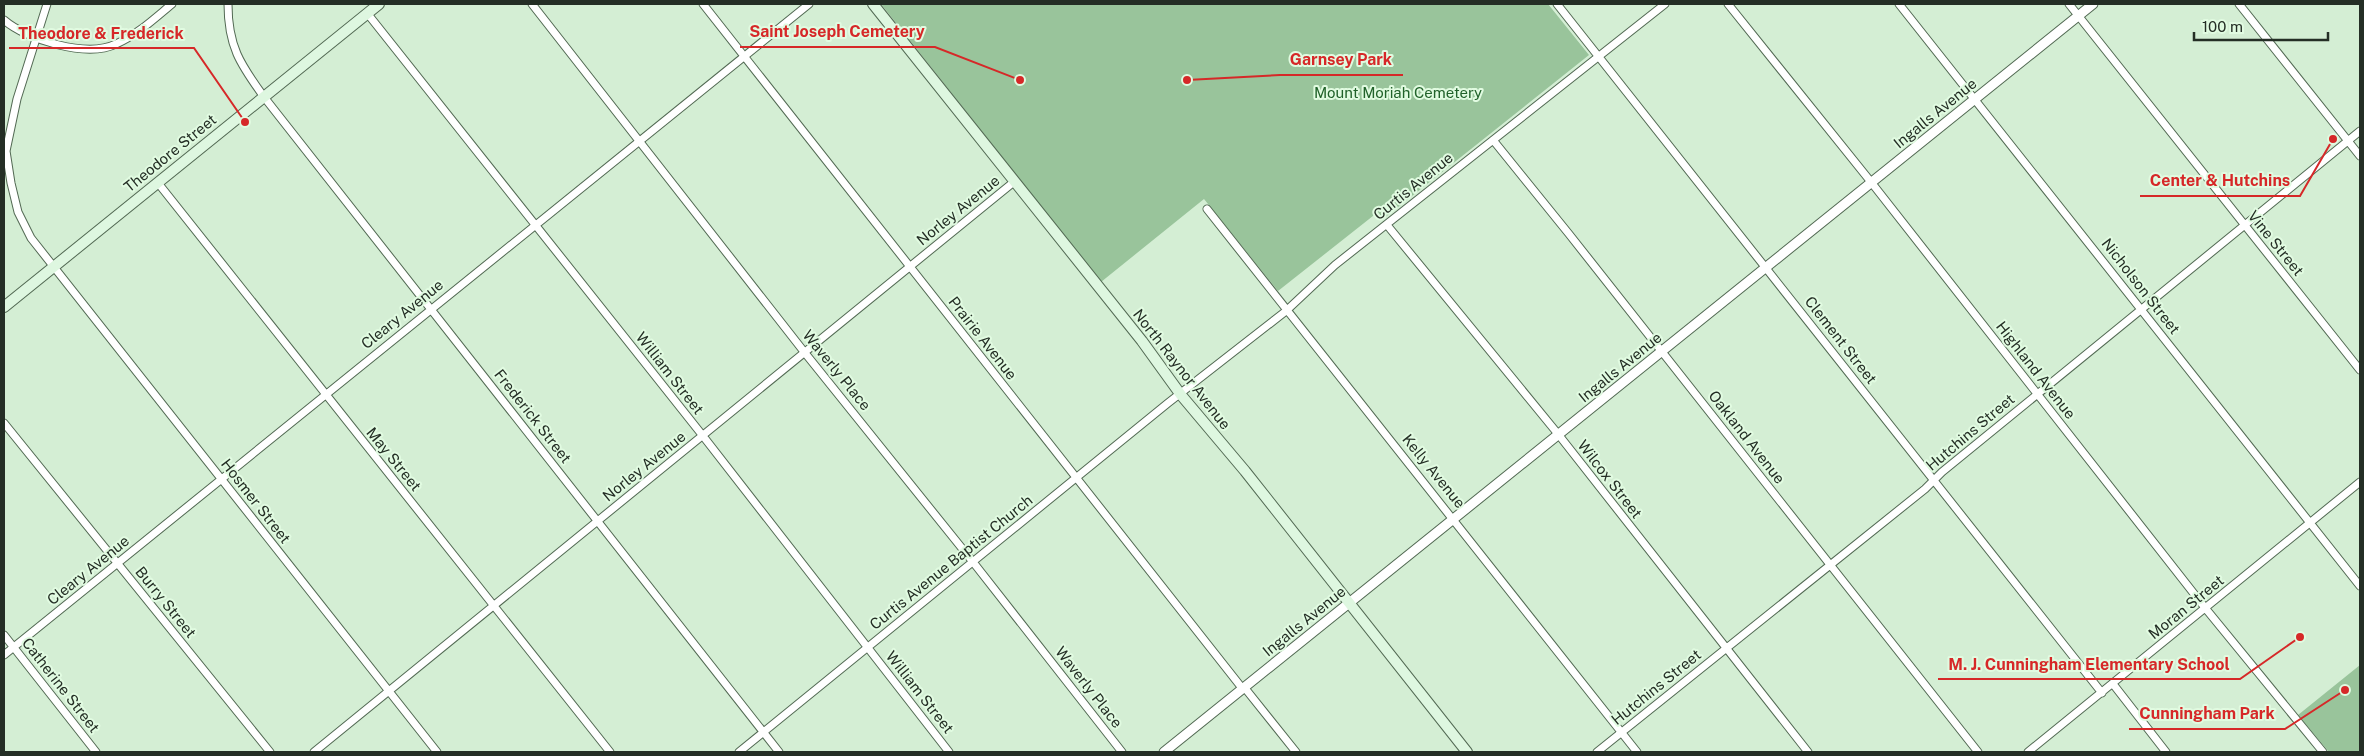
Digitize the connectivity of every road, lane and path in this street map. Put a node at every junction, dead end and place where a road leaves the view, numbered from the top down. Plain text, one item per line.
1 (47, 4) edge
2 (172, 4) edge
3 (228, 4) edge
4 (379, 4) edge
5 (532, 4) edge
6 (703, 4) edge
7 (809, 4) edge
8 (873, 4) edge
9 (1557, 4) edge
10 (1665, 4) edge
11 (1728, 4) edge
12 (1899, 4) edge
13 (2069, 4) edge
14 (2093, 4) edge
15 (2239, 4) edge
16 (367, 13) junction
17 (2078, 16) junction
18 (4, 20) edge
19 (37, 39) junction
20 (745, 56) junction
21 (1599, 57) junction
22 (264, 97) junction
23 (1975, 99) junction
24 (2360, 131) edge
25 (640, 140) junction
26 (1493, 140) junction
27 (2348, 141) junction
28 (5, 151) edge
29 (2360, 156) edge
30 (1015, 181) junction
31 (1871, 182) junction
32 (158, 183) junction
33 (1207, 209) dead end
34 (535, 225) junction
35 (1387, 225) junction
36 (2244, 226) junction
37 (54, 267) junction
38 (910, 267) junction
39 (1765, 267) junction
40 (4, 307) edge
41 (431, 308) junction
42 (2141, 310) junction
43 (1286, 311) junction
44 (1661, 351) junction
45 (804, 353) junction
46 (2360, 370) edge
47 (1181, 394) junction
48 (2038, 394) junction
49 (325, 395) junction
50 (4, 423) edge
51 (1558, 434) junction
52 (702, 436) junction
53 (1076, 478) junction
54 (221, 479) junction
55 (1934, 480) junction
56 (2360, 482) edge
57 (1454, 518) junction
58 (598, 521) junction
59 (2311, 523) junction
60 (973, 562) junction
61 (118, 563) junction
62 (1830, 565) junction
63 (2360, 586) edge
64 (1349, 602) junction
65 (493, 606) junction
66 (2206, 609) junction
67 (4, 635) edge
68 (14, 648) junction
69 (868, 648) junction
70 (1726, 648) junction
71 (4, 655) edge
72 (2113, 684) junction
73 (1243, 688) junction
74 (388, 691) junction
75 (2102, 693) junction
76 (1621, 732) junction
77 (764, 733) junction
78 (96, 752) edge
79 (270, 752) edge
80 (314, 752) edge
81 (438, 752) edge
82 (610, 752) edge
83 (739, 752) edge
84 (779, 752) edge
85 (949, 752) edge
86 (1122, 752) edge
87 (1164, 752) edge
88 (1296, 752) edge
89 (1467, 752) edge
90 (1596, 752) edge
91 (1637, 752) edge
92 (1808, 752) edge
93 (1978, 752) edge
94 (2028, 752) edge
95 (2166, 752) edge
96 (2323, 752) edge

1 - 19 street, Hosmer Street
2 - 19 street
3 - 22 street, Frederick Street
4 - 16 main road, Theodore Street
5 - 25 street, Waverly Place
6 - 20 street, Prairie Avenue
7 - 20 street, Cleary Avenue
8 - 30 main road, North Raynor Avenue
9 - 21 street, Clement Street
10 - 21 street, Curtis Avenue
11 - 31 street, Highland Avenue
12 - 23 street, Nicholson Street
13 - 17 street, Vine Street
14 - 17 street, Ingalls Avenue
15 - 27 street
16 - 22 main road, Theodore Street
16 - 34 street, William Street
17 - 23 street, Ingalls Avenue
17 - 36 street, Vine Street
18 - 19 street
19 - 28 street, Hosmer Street
20 - 25 street, Cleary Avenue
20 - 38 street, Prairie Avenue
21 - 26 street, Curtis Avenue
21 - 39 street, Clement Street
22 - 32 main road, Theodore Street
22 - 41 street, Frederick Street
23 - 31 street, Ingalls Avenue
23 - 42 street, Nicholson Street
24 - 27 street, Hutchins Street
25 - 34 street, Cleary Avenue
25 - 45 street, Waverly Place
26 - 35 street, Curtis Avenue
26 - 44 street, Oakland Avenue
27 - 29 street
27 - 36 street, Hutchins Street
28 - 37 street, Hosmer Street
30 - 38 street, Norley Avenue
30 - 47 main road, North Raynor Avenue
31 - 39 street, Ingalls Avenue
31 - 48 street, Highland Avenue
32 - 37 main road, Theodore Street
32 - 49 street, May Street
33 - 43 street, Kelly Avenue
34 - 41 street, Cleary Avenue
34 - 52 street, William Street
35 - 43 street, Curtis Avenue
35 - 51 street, Wilcox Street
36 - 42 street, Hutchins Street
36 - 46 street, Vine Street
37 - 40 main road, Theodore Street
37 - 54 street, Hosmer Street
38 - 45 street, Norley Avenue
38 - 53 street, Prairie Avenue
39 - 44 street, Ingalls Avenue
39 - 55 street, Clement Street
41 - 49 street, Cleary Avenue
41 - 58 street, Frederick Street
42 - 48 street, Hutchins Street
42 - 59 street, Nicholson Street
43 - 47 street, Curtis Avenue
43 - 57 street, Kelly Avenue
44 - 51 street, Ingalls Avenue
44 - 62 street, Oakland Avenue
45 - 52 street, Norley Avenue
45 - 60 street, Waverly Place
47 - 53 street, Curtis Avenue Baptist Church
47 - 64 main road, North Raynor Avenue
48 - 55 street, Hutchins Street
48 - 66 street, Highland Avenue
49 - 54 street, Cleary Avenue
49 - 65 street, May Street
50 - 61 street, Burry Street
51 - 57 street, Ingalls Avenue
51 - 70 street, Wilcox Street
52 - 58 street, Norley Avenue
52 - 69 street, William Street
53 - 60 street, Curtis Avenue Baptist Church
53 - 73 street, Prairie Avenue
54 - 61 street, Cleary Avenue
54 - 74 street, Hosmer Street
55 - 62 street, Hutchins Street
55 - 75 street, Clement Street
56 - 59 street, Moran Street
57 - 64 street, Ingalls Avenue
57 - 76 street, Kelly Avenue
58 - 65 street, Norley Avenue
58 - 77 street, Frederick Street
59 - 63 street, Nicholson Street
59 - 66 street, Moran Street
60 - 69 street, Curtis Avenue Baptist Church
60 - 86 street, Waverly Place
61 - 68 street, Cleary Avenue
61 - 79 street, Burry Street
62 - 70 street, Hutchins Street
62 - 93 street, Oakland Avenue
64 - 73 street, Ingalls Avenue
64 - 89 main road, North Raynor Avenue
65 - 74 street, Norley Avenue
65 - 82 street, May Street
66 - 72 street, Moran Street
66 - 96 street, Highland Avenue
67 - 68 street, Catherine Street
68 - 71 street, Cleary Avenue
68 - 78 street, Catherine Street
69 - 77 street, Curtis Avenue Baptist Church
69 - 85 street, William Street
70 - 76 street, Hutchins Street
70 - 92 street, Wilcox Street
72 - 75 street, Moran Street
72 - 95 street
73 - 87 street, Ingalls Avenue
73 - 88 street, Prairie Avenue
74 - 80 street, Norley Avenue
74 - 81 street, Hosmer Street
75 - 94 street, Moran Street
76 - 90 street, Hutchins Street
76 - 91 street, Kelly Avenue
77 - 83 street, Curtis Avenue Baptist Church
77 - 84 street, Frederick Street

